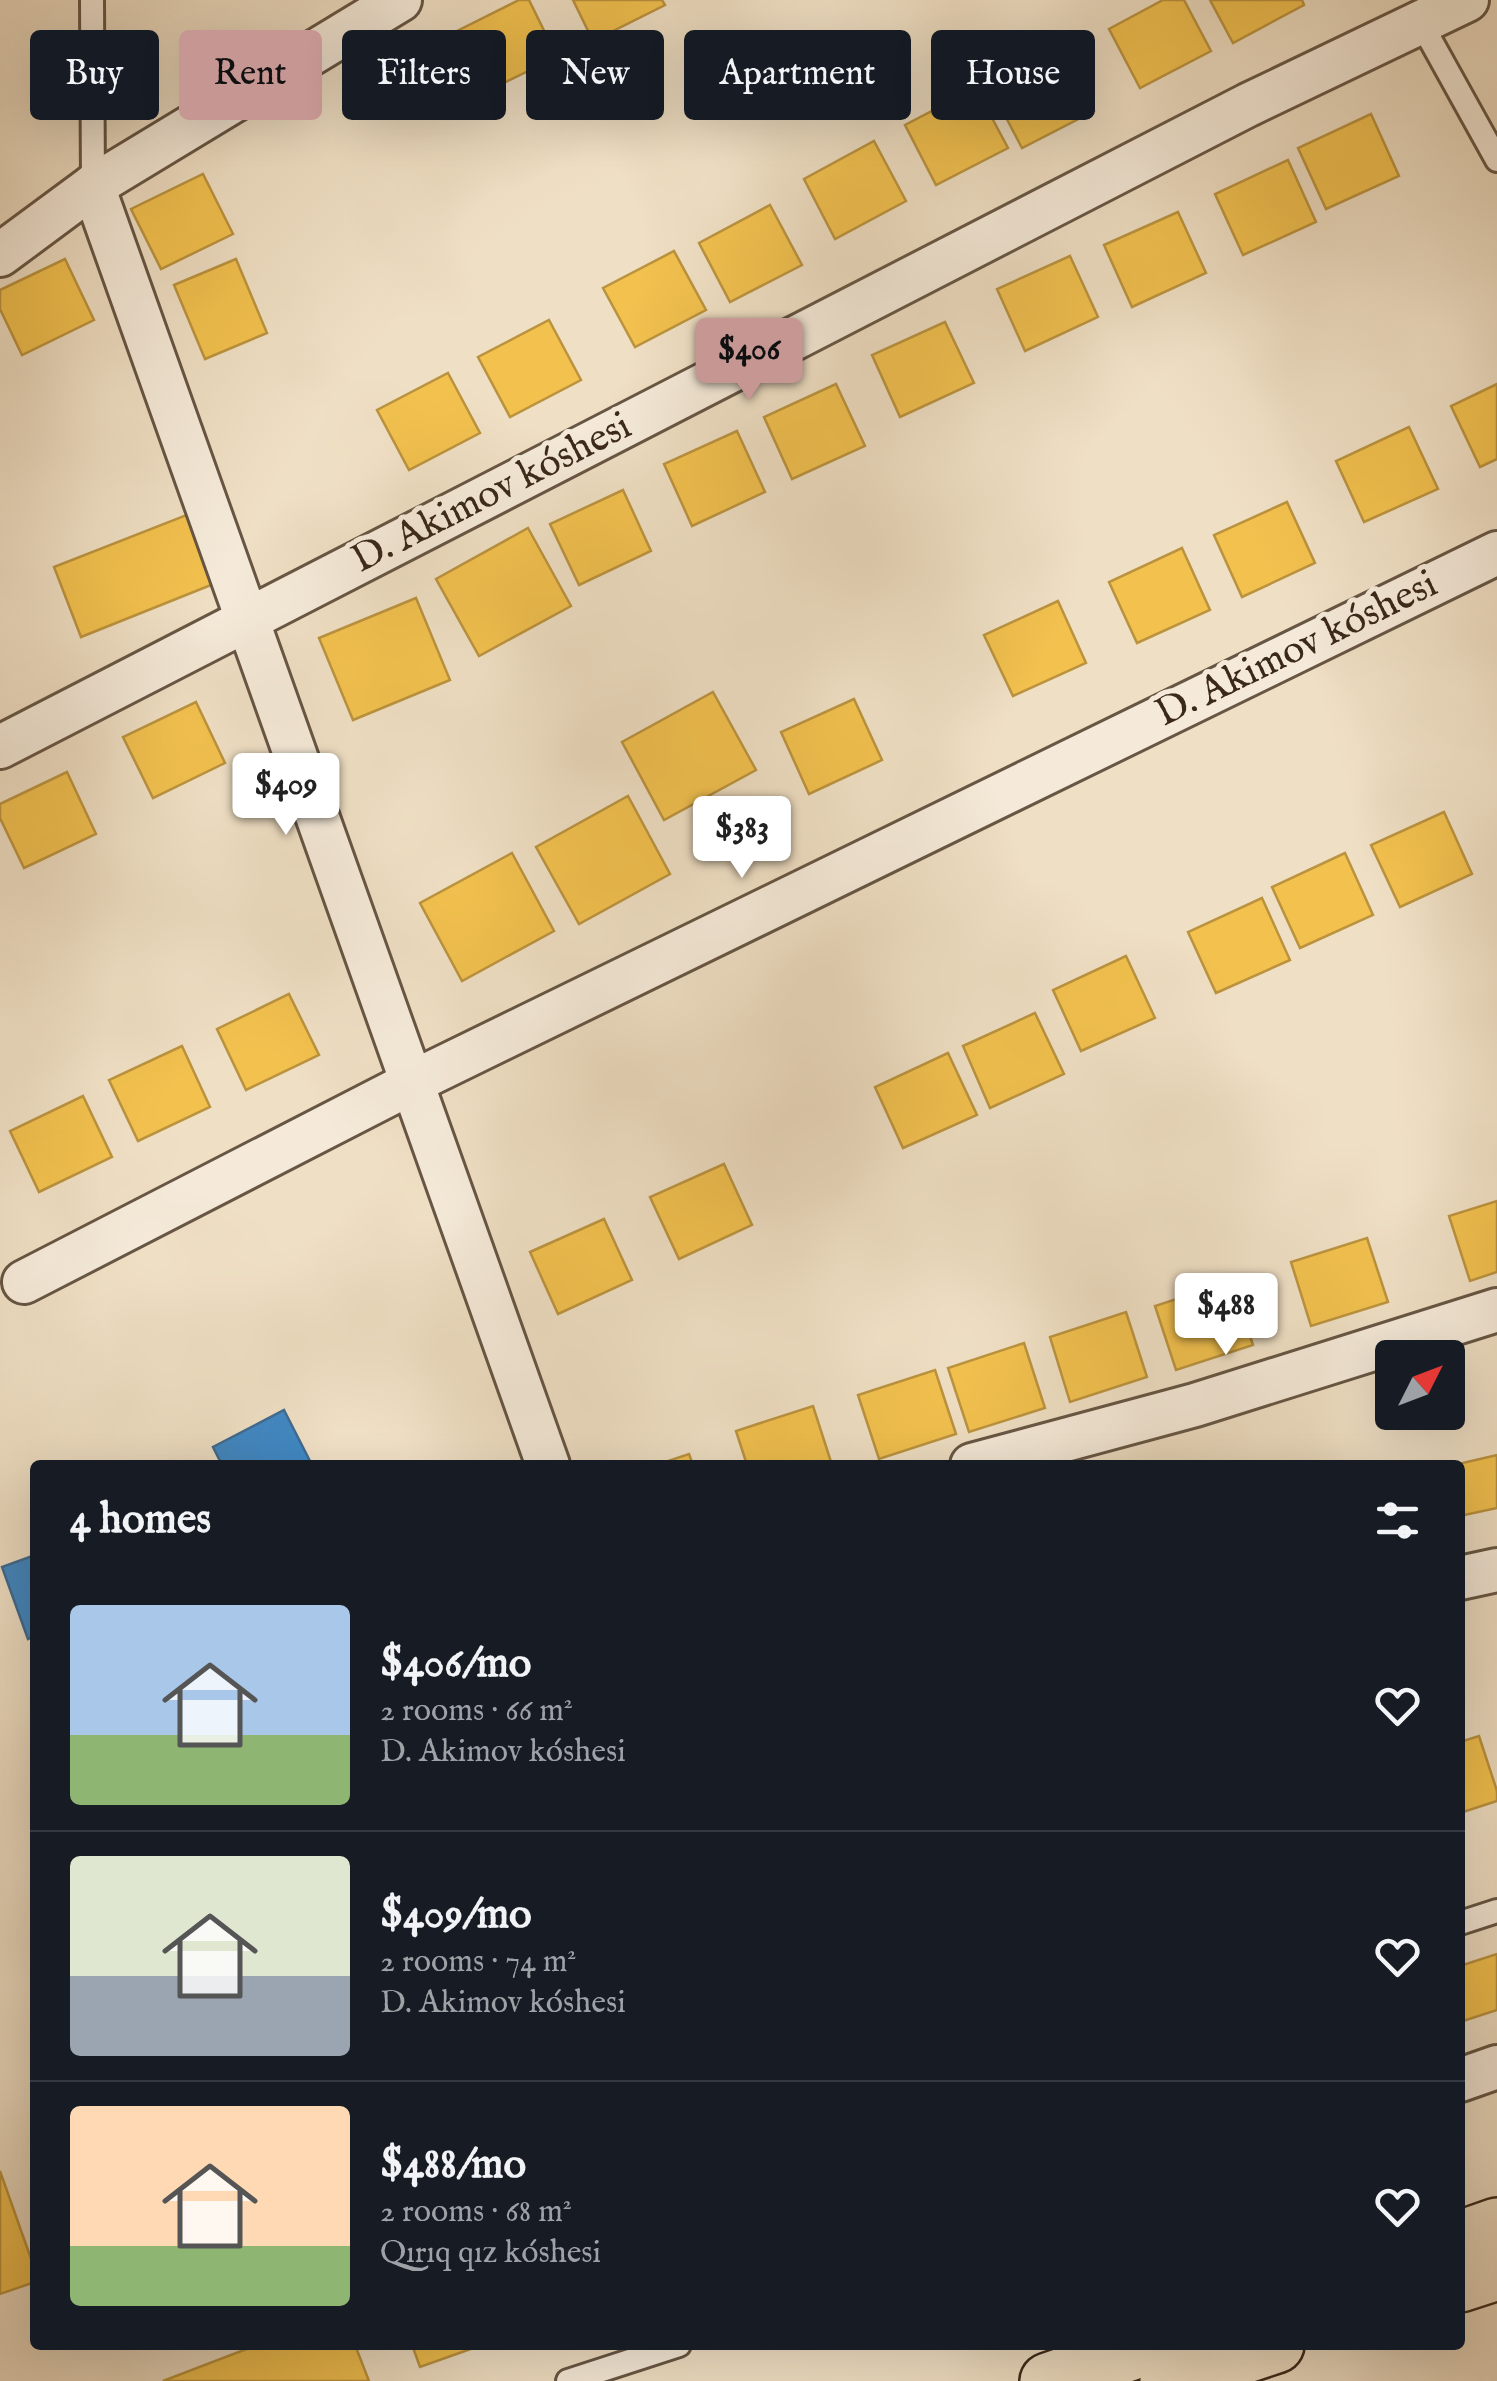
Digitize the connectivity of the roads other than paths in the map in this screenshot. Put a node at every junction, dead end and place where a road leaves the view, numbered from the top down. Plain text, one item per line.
1 (92, 0) edge
2 (400, 0) edge
3 (1467, 0) edge
4 (1421, 23) junction
5 (1497, 160) edge
6 (94, 186) junction
7 (0, 255) edge
8 (1497, 553) edge
9 (246, 621) junction
10 (0, 746) edge
11 (412, 1082) junction
12 (12, 1286) edge
13 (1497, 1310) edge
14 (546, 1460) edge
15 (991, 1460) edge
16 (1497, 1570) edge
17 (1465, 1577) edge
18 (1497, 1911) edge
19 (1465, 1921) edge
20 (1497, 2067) edge
21 (1465, 2078) edge
22 (1497, 2226) edge
23 (1465, 2237) edge
24 (1497, 2272) edge
25 (1465, 2282) edge
26 (664, 2350) edge
27 (1138, 2350) edge
28 (1263, 2350) edge
29 (1194, 2377) edge
30 (568, 2381) edge
31 (1048, 2381) edge

1 - 6 lane
2 - 6 street
3 - 4 street, D. Akimov kóshesi
4 - 5 lane
4 - 9 street, D. Akimov kóshesi
6 - 7 street
6 - 9 street
8 - 11 street, D. Akimov kóshesi
9 - 10 street, D. Akimov kóshesi
9 - 11 street
11 - 12 street, D. Akimov kóshesi
11 - 14 street
13 - 15 street
16 - 17 street
18 - 19 lane
20 - 21 street
22 - 23 main road
24 - 25 main road
26 - 30 lane
27 - 31 main road
28 - 29 main road

